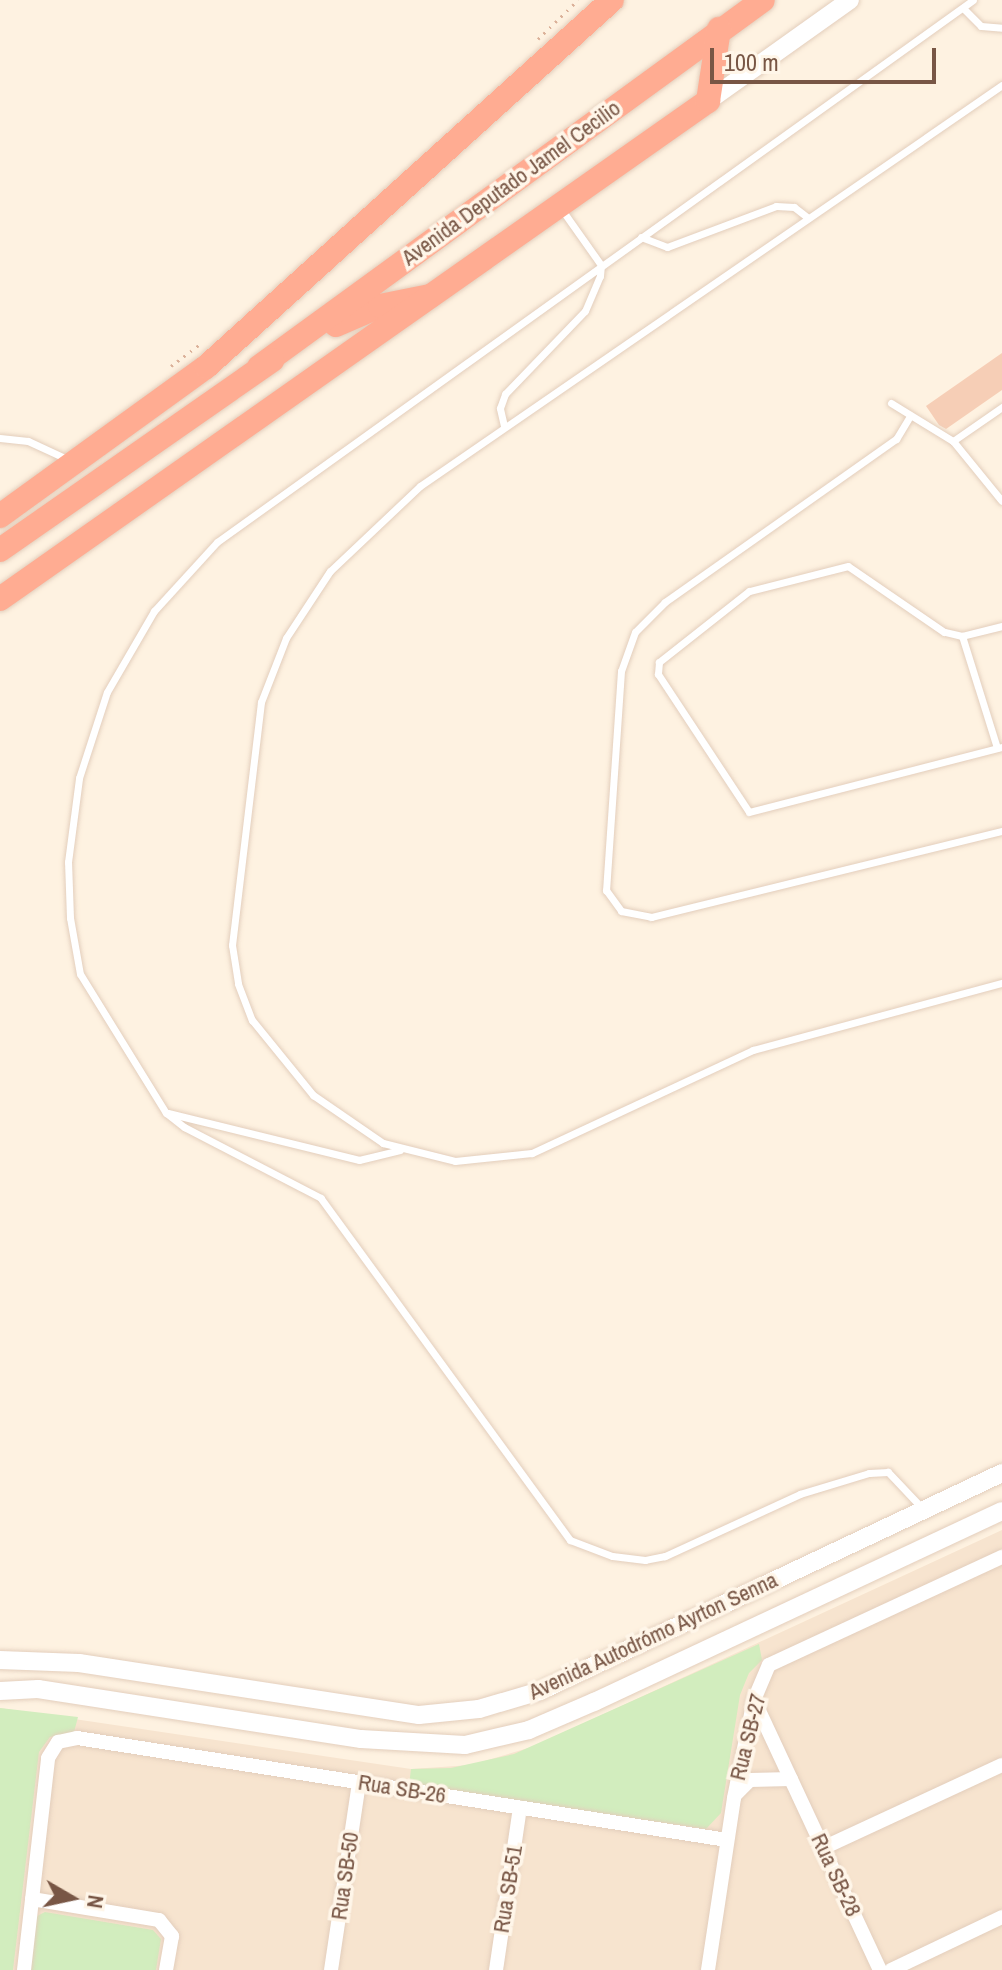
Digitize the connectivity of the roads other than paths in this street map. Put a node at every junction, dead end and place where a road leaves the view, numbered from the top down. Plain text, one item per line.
1 (612, 0) edge
2 (763, 0) edge
3 (850, 0) edge
4 (973, 0) edge
5 (963, 8) junction
6 (1002, 28) edge
7 (719, 29) junction
8 (1002, 85) edge
9 (708, 101) junction
10 (561, 209) junction
11 (808, 218) junction
12 (641, 237) junction
13 (601, 265) junction
14 (440, 294) junction
15 (259, 367) junction
16 (891, 403) dead end
17 (1002, 407) edge
18 (910, 416) junction
19 (504, 426) junction
20 (0, 438) edge
21 (953, 441) junction
22 (75, 462) junction
23 (1002, 501) edge
24 (0, 516) edge
25 (0, 550) edge
26 (0, 599) edge
27 (1002, 626) edge
28 (962, 636) junction
29 (1000, 747) edge
30 (1002, 831) edge
31 (1002, 983) edge
32 (166, 1113) junction
33 (400, 1150) junction
34 (1002, 1473) edge
35 (923, 1510) junction
36 (1002, 1511) edge
37 (1002, 1557) edge
38 (0, 1660) edge
39 (0, 1691) edge
40 (754, 1700) junction
41 (1002, 1765) edge
42 (791, 1779) junction
43 (359, 1782) junction
44 (734, 1798) junction
45 (520, 1808) junction
46 (727, 1840) junction
47 (823, 1848) junction
48 (32, 1899) junction
49 (1002, 1917) edge
50 (24, 1970) edge
51 (166, 1970) edge
52 (331, 1970) edge
53 (496, 1970) edge
54 (708, 1970) edge
55 (880, 1970) edge
56 (891, 1970) edge

1 - 22 highway
2 - 7 highway, Avenida Deputado Jamel Cecilio
3 - 9 street
4 - 5 lane
5 - 6 lane
5 - 12 lane
7 - 9 highway
7 - 15 highway, Avenida Deputado Jamel Cecilio
8 - 11 lane
9 - 10 highway
10 - 13 lane
10 - 14 highway
11 - 12 lane
11 - 19 lane
12 - 13 lane
13 - 19 lane
13 - 32 lane
14 - 15 highway
14 - 26 highway
15 - 25 highway
16 - 18 lane
17 - 21 lane
18 - 21 lane
18 - 30 lane
19 - 33 lane
20 - 22 lane
21 - 23 lane
22 - 24 highway
27 - 28 lane
28 - 29 lane
28 - 29 lane
31 - 33 lane
32 - 33 lane
32 - 35 lane
34 - 35 street, Avenida Autodrómo Ayrton Senna
35 - 38 street, Avenida Autodrómo Ayrton Senna
36 - 39 street, Avenida Autodrómo Ayrton Senna
37 - 40 street, Rua SB-27
40 - 42 street, Rua SB-28
40 - 44 street, Rua SB-27
41 - 47 street
42 - 44 street
42 - 47 street, Rua SB-28
43 - 45 street, Rua SB-26
43 - 48 street, Rua SB-26
43 - 52 street, Rua SB-50
44 - 46 street, Rua SB-27
45 - 46 street, Rua SB-26
45 - 53 street, Rua SB-51
46 - 54 street, Rua SB-27
47 - 55 street, Rua SB-28
48 - 50 street
48 - 51 street
49 - 56 street

